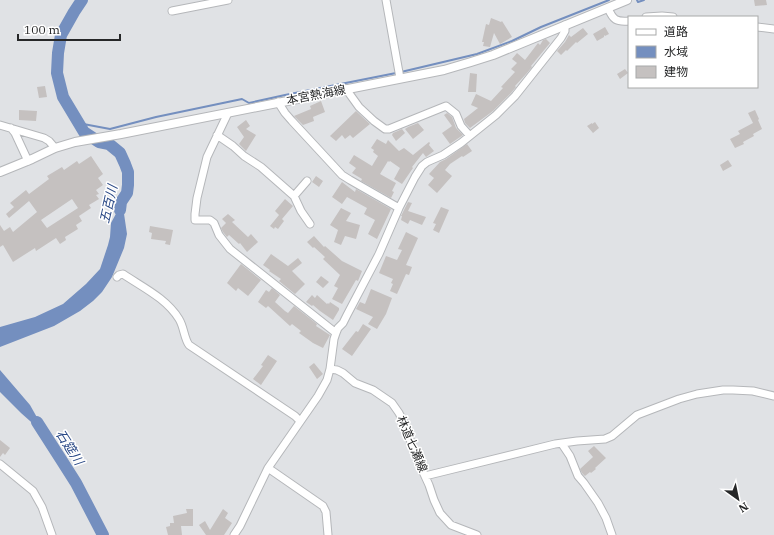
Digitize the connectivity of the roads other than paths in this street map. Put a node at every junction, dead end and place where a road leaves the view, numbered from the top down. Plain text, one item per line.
1 (228, 0) edge
2 (386, 0) edge
3 (627, 0) edge
4 (608, 8) junction
5 (172, 11) dead end
6 (628, 21) edge
7 (565, 25) junction
8 (758, 28) edge
9 (774, 29) edge
10 (400, 78) junction
11 (346, 89) junction
12 (278, 102) junction
13 (228, 113) junction
14 (0, 124) edge
15 (11, 128) junction
16 (217, 136) junction
17 (470, 136) junction
18 (55, 148) junction
19 (28, 161) junction
20 (0, 172) edge
21 (307, 181) dead end
22 (294, 196) junction
23 (399, 208) junction
24 (310, 224) dead end
25 (117, 277) dead end
26 (336, 333) junction
27 (330, 369) junction
28 (774, 396) edge
29 (300, 421) junction
30 (562, 444) junction
31 (0, 464) edge
32 (268, 468) junction
33 (425, 476) junction
34 (52, 535) edge
35 (234, 535) edge
36 (328, 535) edge
37 (477, 535) edge
38 (612, 535) edge

1 - 5 street
2 - 10 street
3 - 4 main road, 本宮熱海線
4 - 6 street
4 - 7 main road, 本宮熱海線
7 - 10 main road, 本宮熱海線
7 - 17 street
8 - 9 street
10 - 11 main road, 本宮熱海線
11 - 12 main road, 本宮熱海線
11 - 17 street
12 - 13 main road, 本宮熱海線
12 - 23 street
13 - 16 street
13 - 18 main road, 本宮熱海線
14 - 15 street
15 - 18 street
15 - 19 street
16 - 22 street
16 - 26 street
17 - 23 street
18 - 19 main road, 本宮熱海線
19 - 20 main road, 本宮熱海線
21 - 22 street
22 - 24 street
23 - 26 street
25 - 29 street
26 - 27 street
27 - 29 street
27 - 33 street, 林道七瀬線
28 - 30 street
29 - 32 street
30 - 33 street
30 - 38 street
31 - 34 street
32 - 35 street
32 - 36 street
33 - 37 street, 林道七瀬線

